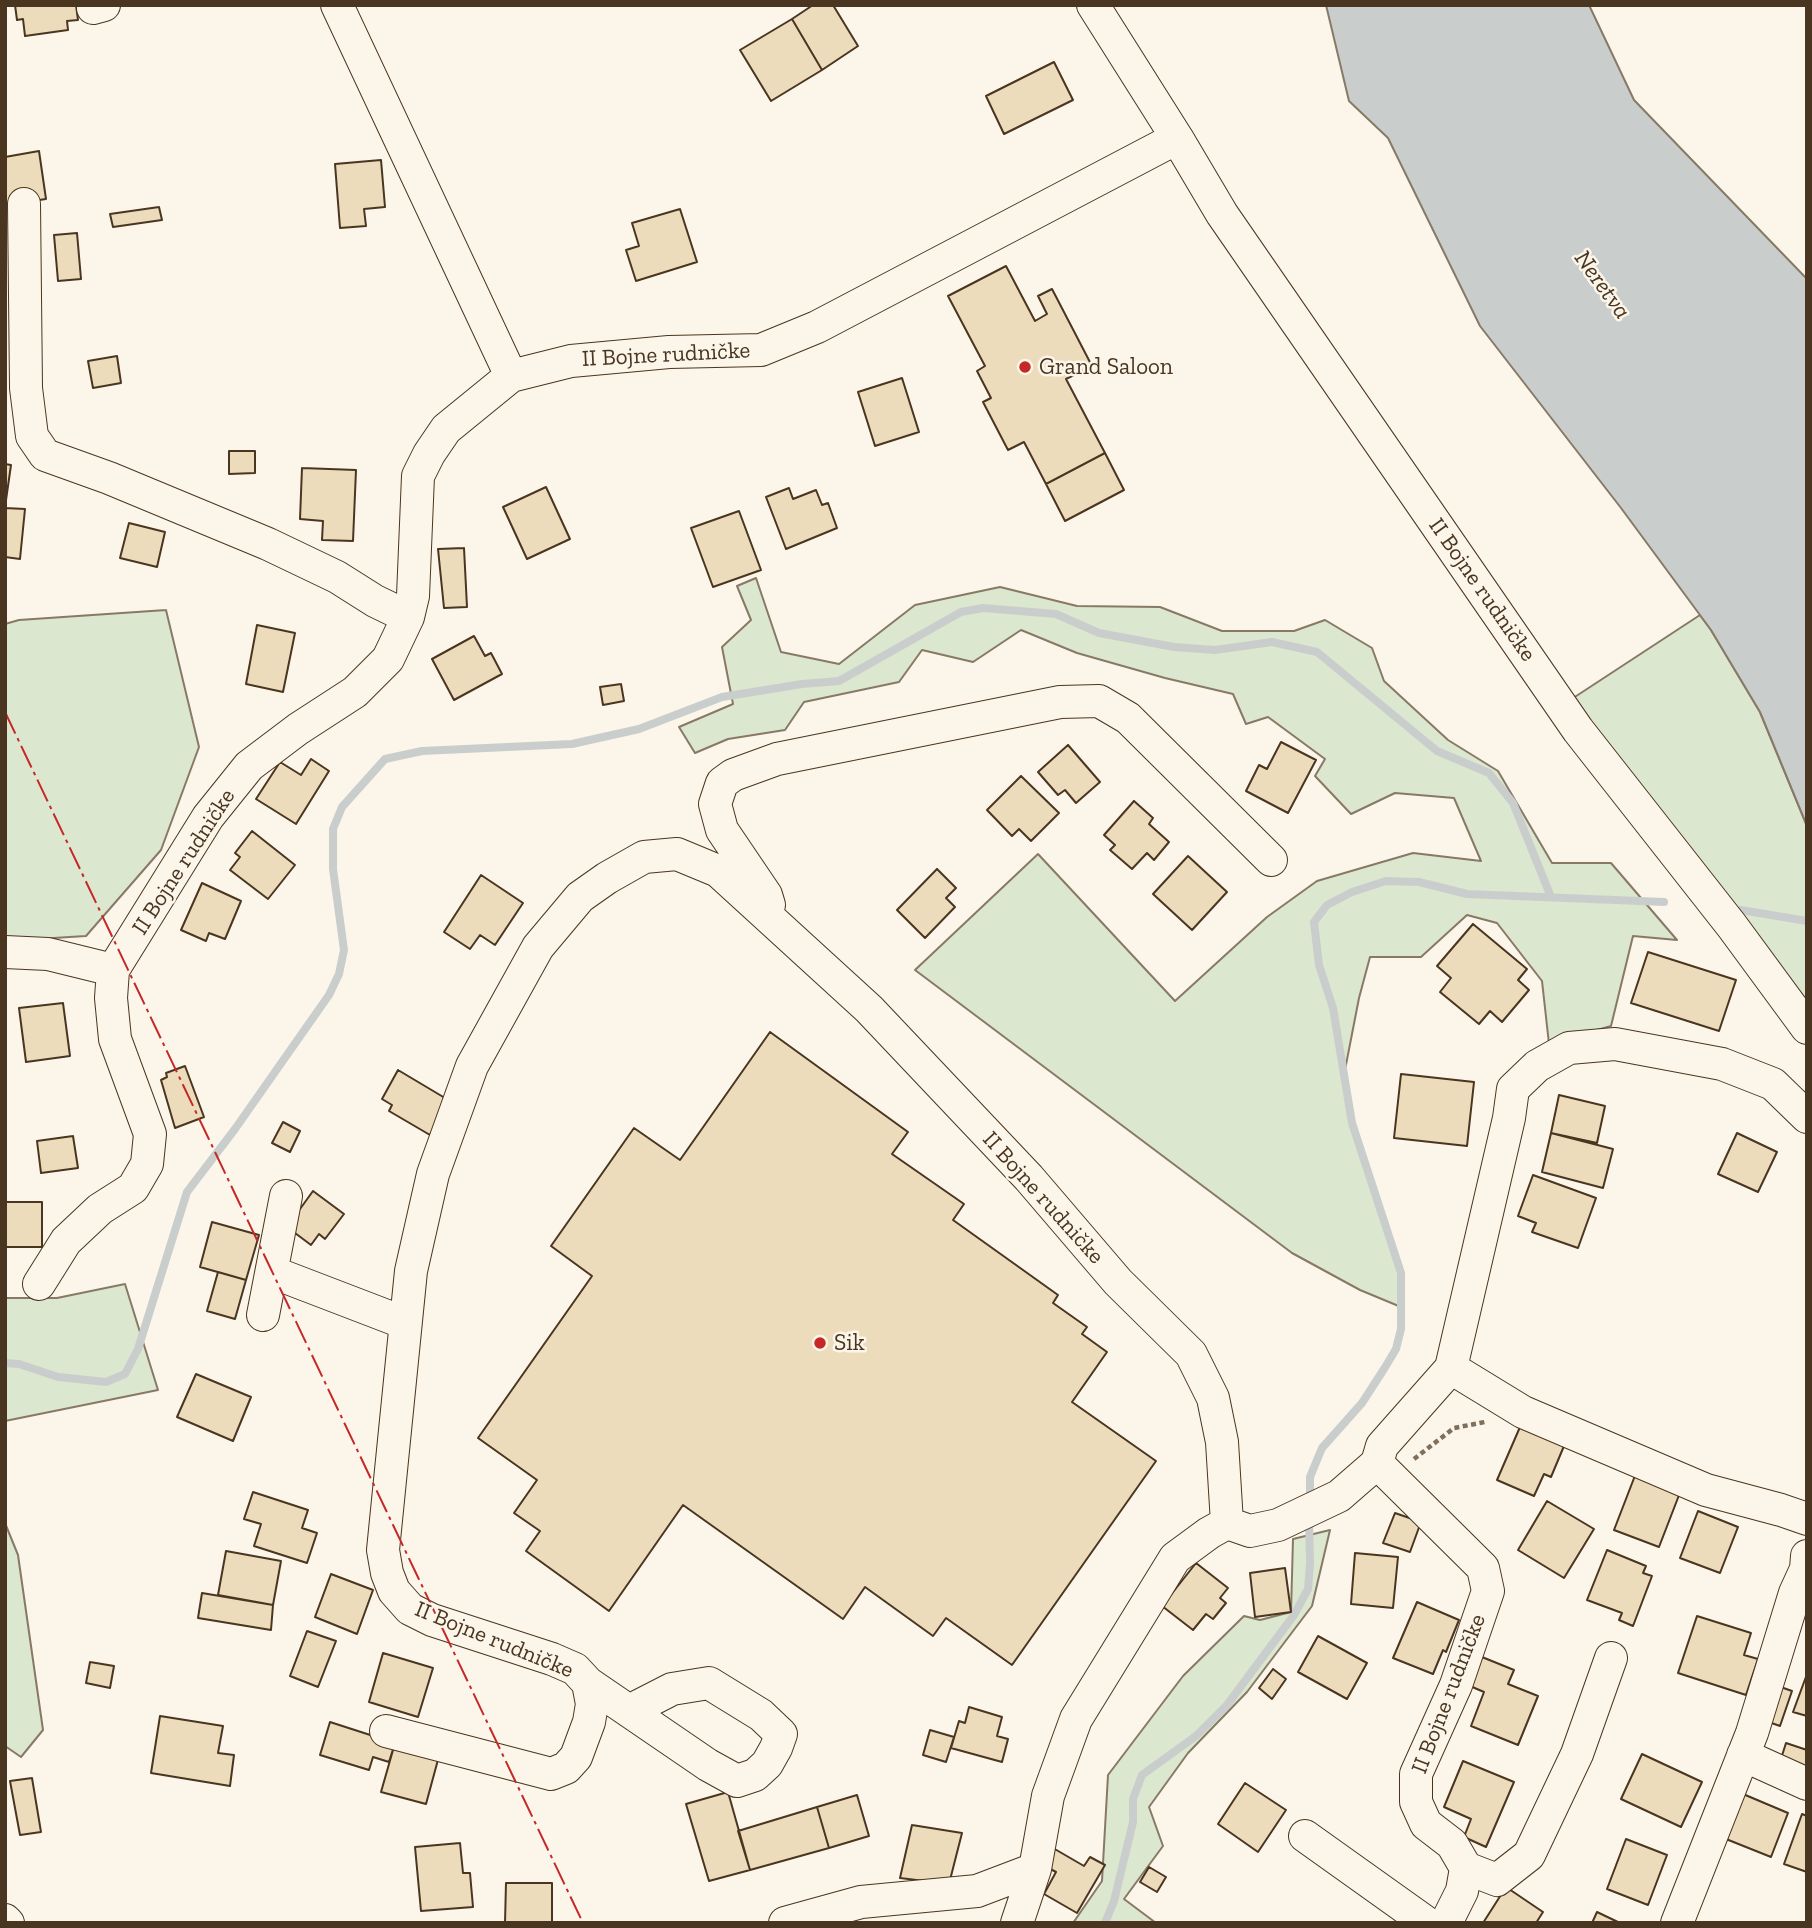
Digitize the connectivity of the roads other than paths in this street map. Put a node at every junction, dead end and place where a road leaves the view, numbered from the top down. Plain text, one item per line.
1 (337, 5) edge
2 (1093, 5) edge
3 (1177, 138) junction
4 (24, 204) dead end
5 (511, 376) junction
6 (408, 617) junction
7 (1271, 860) dead end
8 (770, 920) junction
9 (5, 952) edge
10 (113, 970) junction
11 (1807, 1028) edge
12 (1807, 1116) edge
13 (286, 1196) dead end
14 (272, 1272) junction
15 (39, 1284) dead end
16 (262, 1315) dead end
17 (405, 1323) junction
18 (1451, 1368) junction
19 (1385, 1470) junction
20 (1794, 1514) edge
21 (1227, 1523) junction
22 (1807, 1538) edge
23 (1807, 1556) edge
24 (1611, 1658) dead end
25 (588, 1683) junction
26 (629, 1711) dead end
27 (386, 1731) dead end
28 (1743, 1755) junction
29 (1807, 1784) edge
30 (1305, 1836) dead end
31 (1466, 1868) junction
32 (1035, 1869) junction
33 (785, 1923) edge
34 (1017, 1923) edge
35 (1427, 1923) edge
36 (1446, 1923) edge
37 (1677, 1923) edge

1 - 5 street
2 - 3 street, II Bojne rudničke
3 - 5 street, II Bojne rudničke
3 - 11 street, II Bojne rudničke
4 - 6 street
5 - 6 street, II Bojne rudničke
6 - 10 street, II Bojne rudničke
7 - 8 street
8 - 17 street, II Bojne rudničke
8 - 21 street, II Bojne rudničke
9 - 10 street
10 - 15 street, II Bojne rudničke
12 - 18 street
13 - 14 street
14 - 16 street
14 - 17 street
17 - 25 street, II Bojne rudničke
18 - 19 street
18 - 20 street
19 - 21 street
19 - 31 street, II Bojne rudničke
20 - 22 street
21 - 32 street
23 - 28 street
24 - 31 street
25 - 26 street
25 - 27 street, II Bojne rudničke
28 - 29 street
28 - 37 street
30 - 35 street
31 - 36 street
32 - 33 street
32 - 34 street

